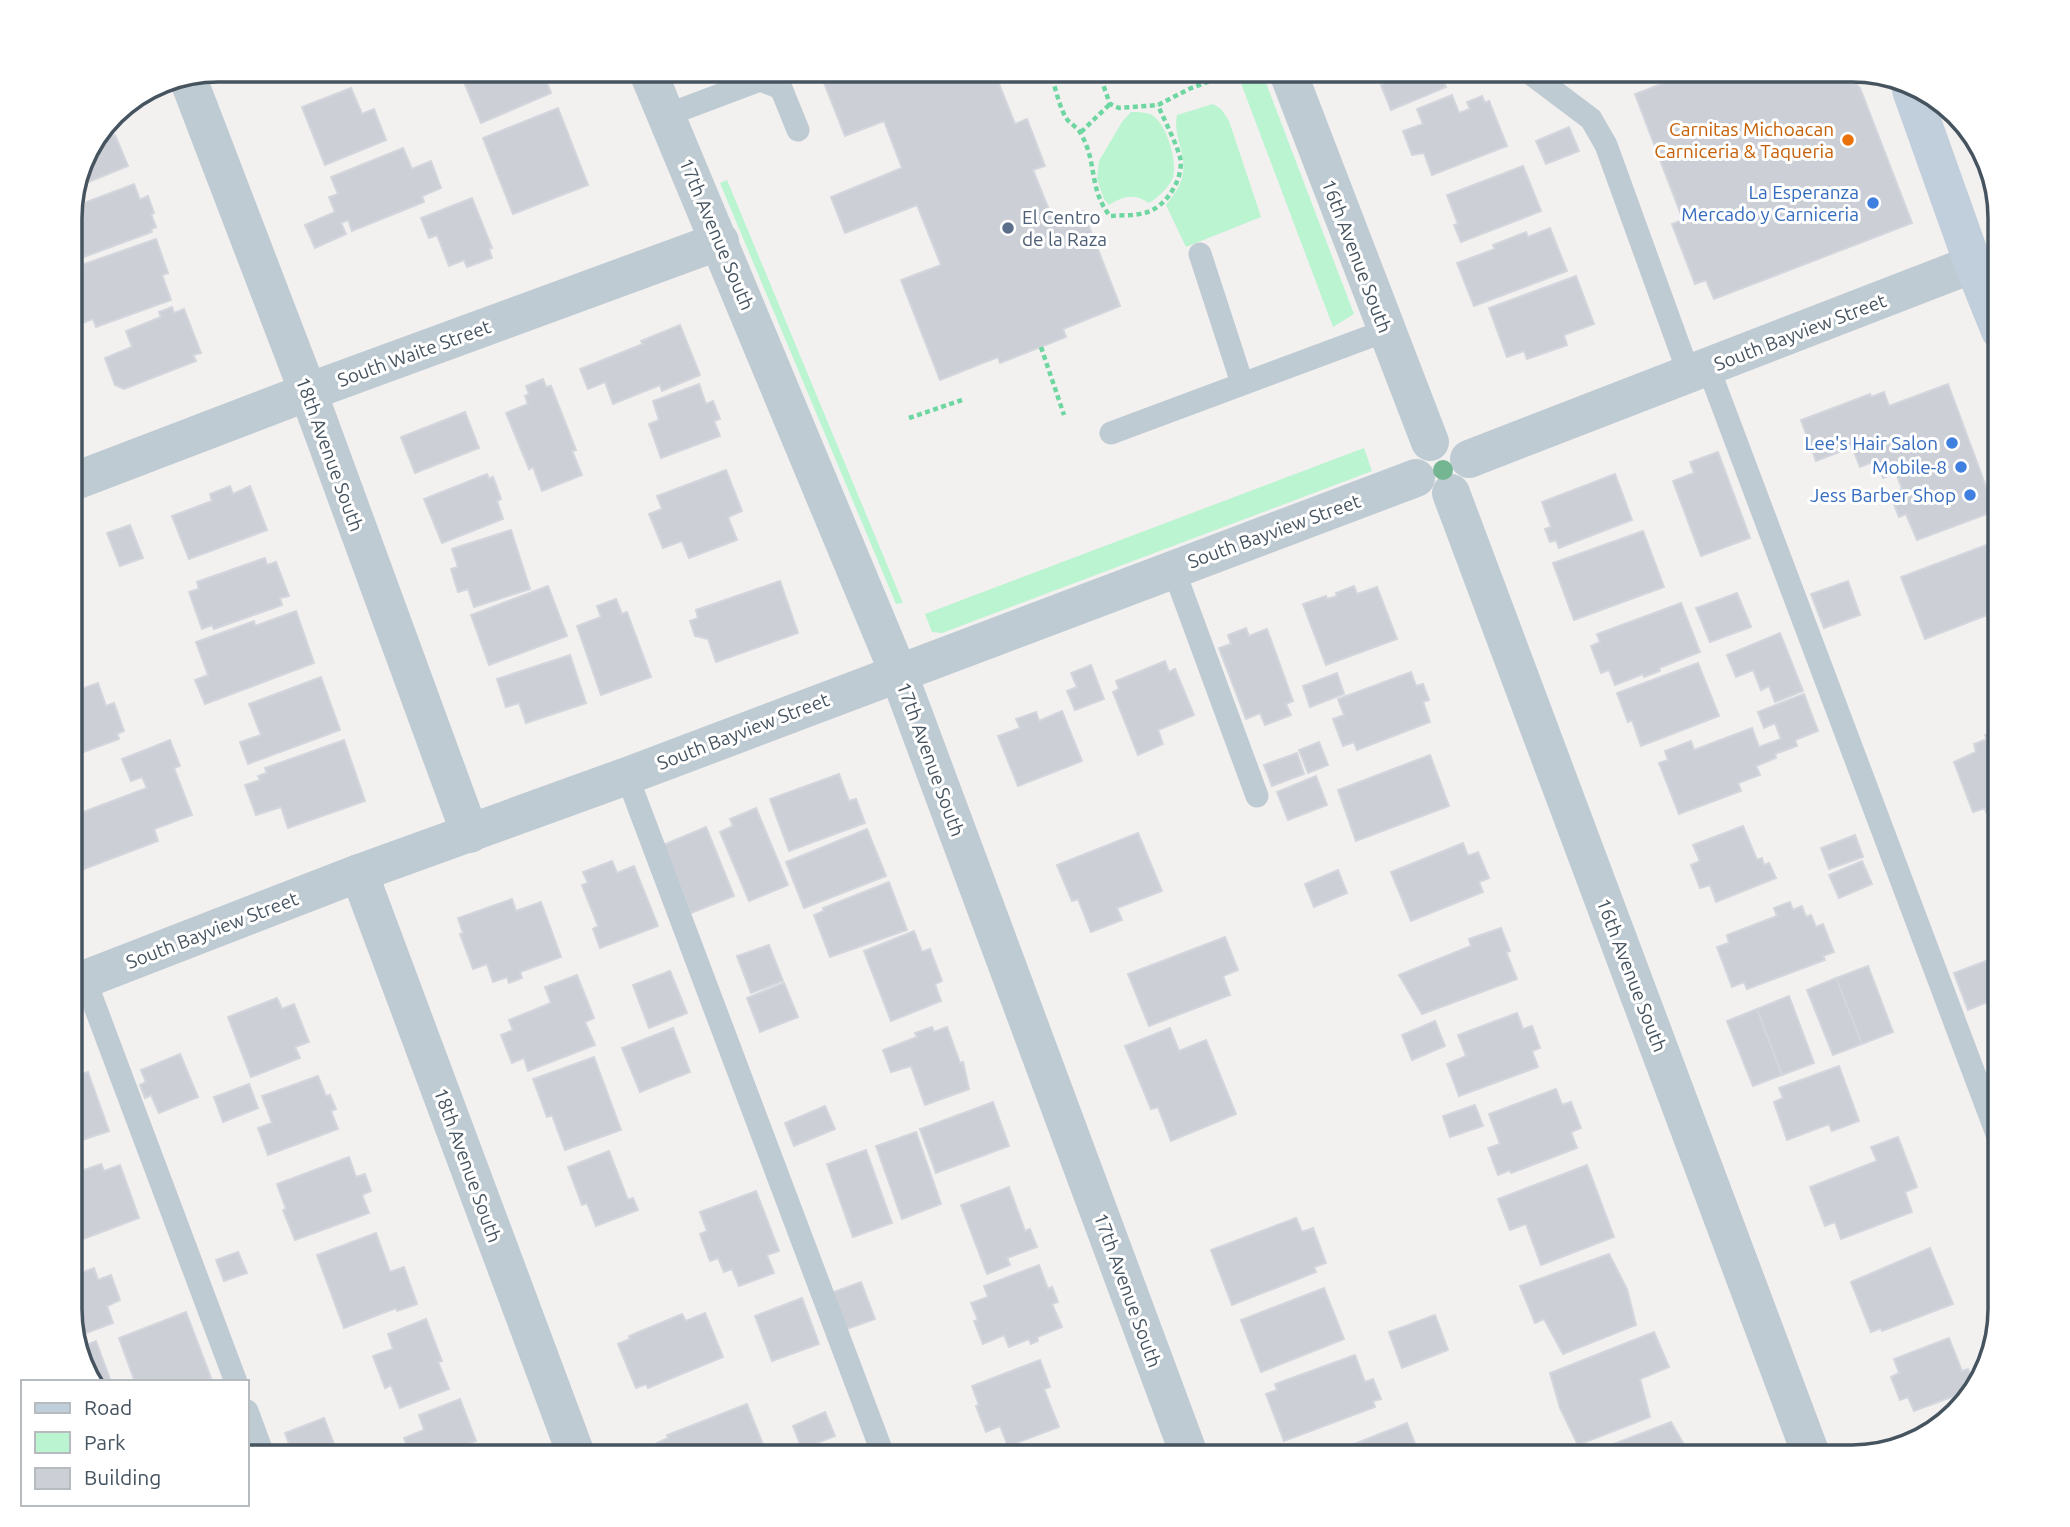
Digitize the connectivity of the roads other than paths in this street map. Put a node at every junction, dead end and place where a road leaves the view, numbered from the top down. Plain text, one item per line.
1 (652, 82) edge
2 (755, 82) edge
3 (765, 82) edge
4 (1292, 82) edge
5 (1542, 82) edge
6 (191, 85) edge
7 (1913, 97) edge
8 (667, 115) junction
9 (798, 130) dead end
10 (720, 241) junction
11 (1199, 254) dead end
12 (1973, 264) junction
13 (1988, 301) edge
14 (1385, 331) junction
15 (1699, 371) junction
16 (1242, 383) junction
17 (307, 393) junction
18 (1111, 433) dead end
19 (1430, 442) junction
20 (1469, 459) junction
21 (83, 478) edge
22 (1416, 478) junction
23 (1451, 493) junction
24 (1173, 568) junction
25 (898, 672) junction
26 (627, 776) junction
27 (1257, 796) dead end
28 (470, 834) junction
29 (359, 873) junction
30 (83, 980) edge
31 (83, 995) edge
32 (1988, 1111) edge
33 (235, 1380) edge
34 (248, 1414) edge
35 (260, 1445) edge
36 (573, 1445) edge
37 (879, 1445) edge
38 (1186, 1445) edge
39 (1808, 1445) edge

1 - 8 street, 17th Avenue South
2 - 8 lane
3 - 9 lane
4 - 14 street, 16th Avenue South
5 - 15 lane
6 - 17 street, 18th Avenue South
7 - 12 main road
8 - 10 street, 17th Avenue South
10 - 17 street, South Waite Street
10 - 25 street, 17th Avenue South
11 - 16 lane
12 - 13 main road
12 - 15 street, South Bayview Street
14 - 16 lane
14 - 19 street, 16th Avenue South
15 - 20 street, South Bayview Street
15 - 32 lane
16 - 18 lane
17 - 21 street, South Waite Street
17 - 28 street, 18th Avenue South
19 - 20 street
19 - 22 street
20 - 23 street
22 - 23 street
22 - 24 street, South Bayview Street
23 - 39 street, 16th Avenue South
24 - 25 street, South Bayview Street
24 - 27 lane
25 - 26 street, South Bayview Street
25 - 38 street, 17th Avenue South
26 - 28 street, South Bayview Street
26 - 37 lane
28 - 29 street, South Bayview Street
29 - 30 street, South Bayview Street
29 - 36 street, 18th Avenue South
31 - 33 lane
34 - 35 lane

